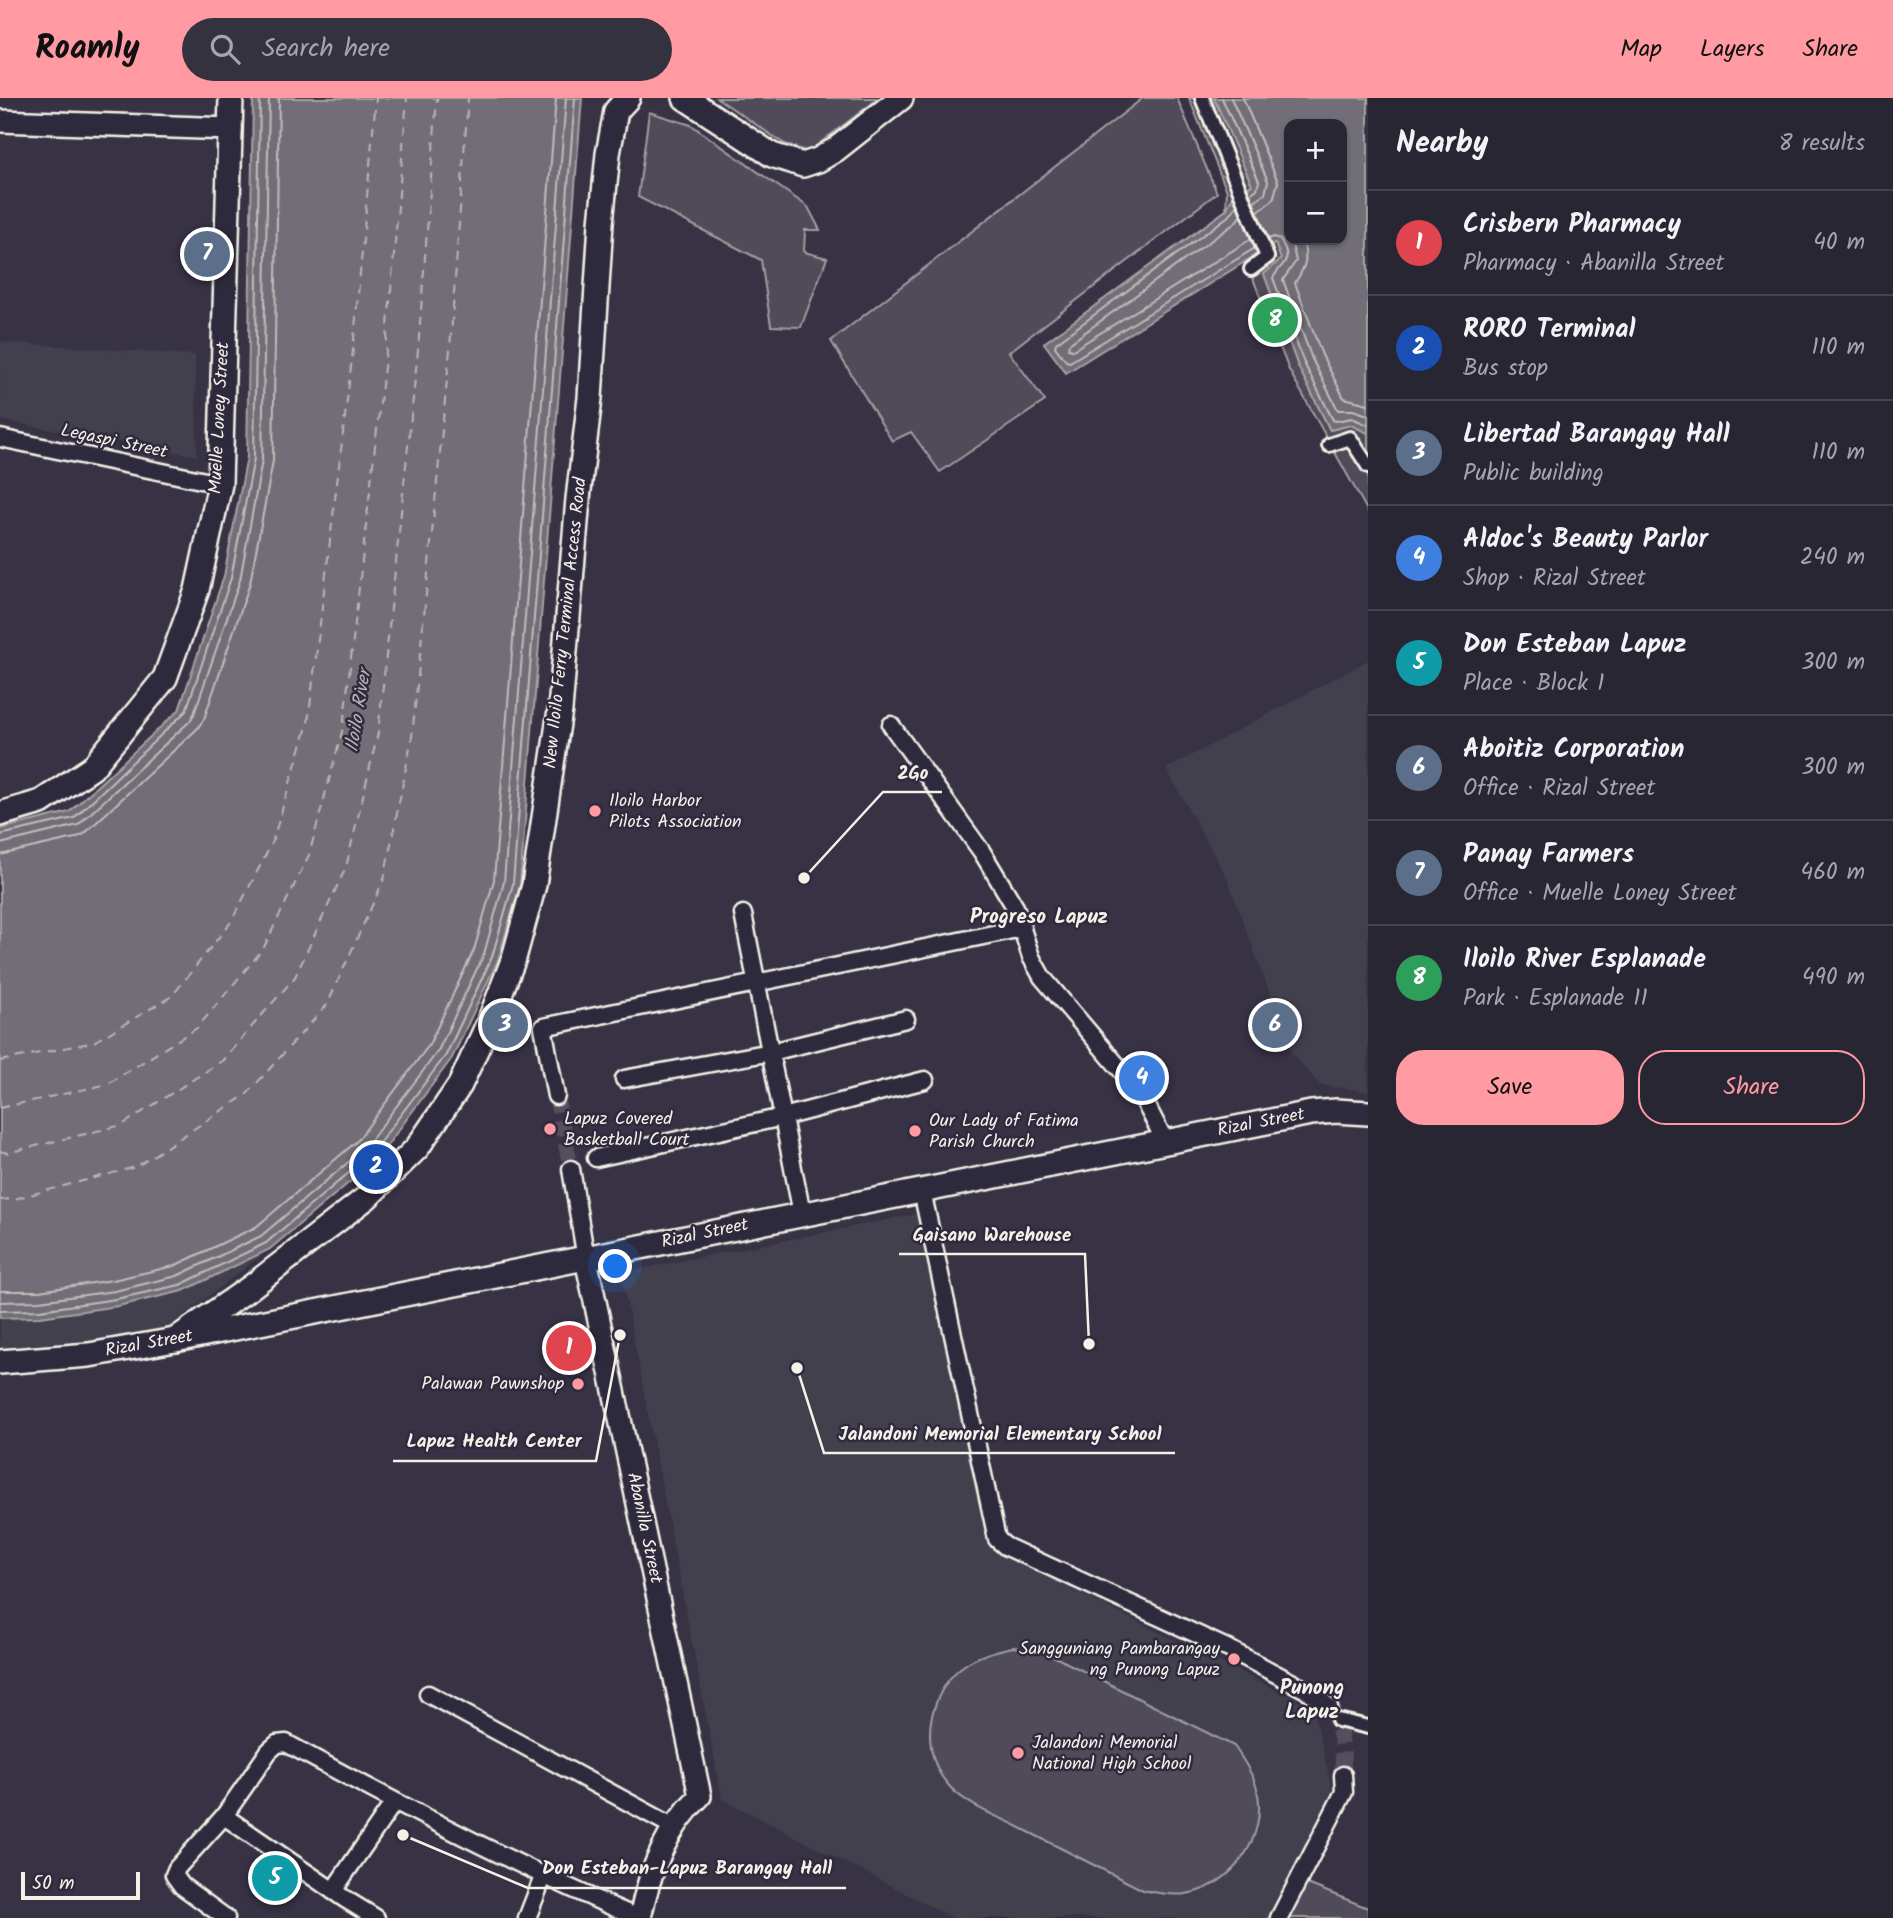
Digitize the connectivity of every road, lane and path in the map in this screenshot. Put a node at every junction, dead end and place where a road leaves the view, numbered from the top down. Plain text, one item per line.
1 (231, 98) edge
2 (685, 98) edge
3 (901, 98) edge
4 (1202, 98) edge
5 (626, 100) edge
6 (0, 121) edge
7 (231, 129) junction
8 (1251, 269) dead end
9 (0, 438) edge
10 (1329, 445) dead end
11 (1368, 466) edge
12 (220, 484) junction
13 (891, 725) dead end
14 (0, 814) edge
15 (743, 914) dead end
16 (1022, 928) junction
17 (758, 983) junction
18 (906, 1019) dead end
19 (771, 1052) junction
20 (624, 1079) dead end
21 (925, 1080) dead end
22 (556, 1096) tunnel mouth
23 (1368, 1113) edge
24 (783, 1117) junction
25 (1166, 1143) junction
26 (596, 1158) dead end
27 (571, 1169) tunnel mouth
28 (922, 1191) junction
29 (802, 1214) junction
30 (586, 1259) junction
31 (175, 1340) junction
32 (0, 1362) edge
33 (428, 1694) dead end
34 (1333, 1713) joint
35 (1368, 1727) edge
36 (1343, 1775) tunnel mouth
37 (394, 1802) junction
38 (224, 1816) junction
39 (674, 1827) junction
40 (543, 1877) junction
41 (333, 1891) junction
42 (226, 1918) edge
43 (376, 1918) edge
44 (527, 1918) edge
45 (639, 1918) edge
46 (1279, 1918) edge

1 - 7 main road, Muelle Loney Street
2 - 3 main road
4 - 8 street
5 - 31 main road, New Iloilo Ferry Terminal Access Road
6 - 7 street
7 - 12 main road, Muelle Loney Street
9 - 12 street, Legaspi Street
10 - 11 street
12 - 14 main road, Muelle Loney Street
13 - 16 street
15 - 17 street
16 - 17 street
16 - 25 street
17 - 19 street
17 - 22 street
18 - 19 street
19 - 20 street
19 - 24 street
21 - 24 street
23 - 25 main road, Rizal Street
24 - 26 street
24 - 29 street
25 - 28 main road, Rizal Street
27 - 30 street
28 - 29 main road, Rizal Street
28 - 34 street
29 - 30 main road, Rizal Street
30 - 31 main road, Rizal Street
30 - 39 street, Abanilla Street
31 - 32 main road, Rizal Street
33 - 39 street
34 - 35 street
36 - 46 street
37 - 38 street
37 - 40 street
37 - 41 street
38 - 41 street
38 - 42 street
39 - 45 street
40 - 44 street
40 - 45 street
41 - 43 street

